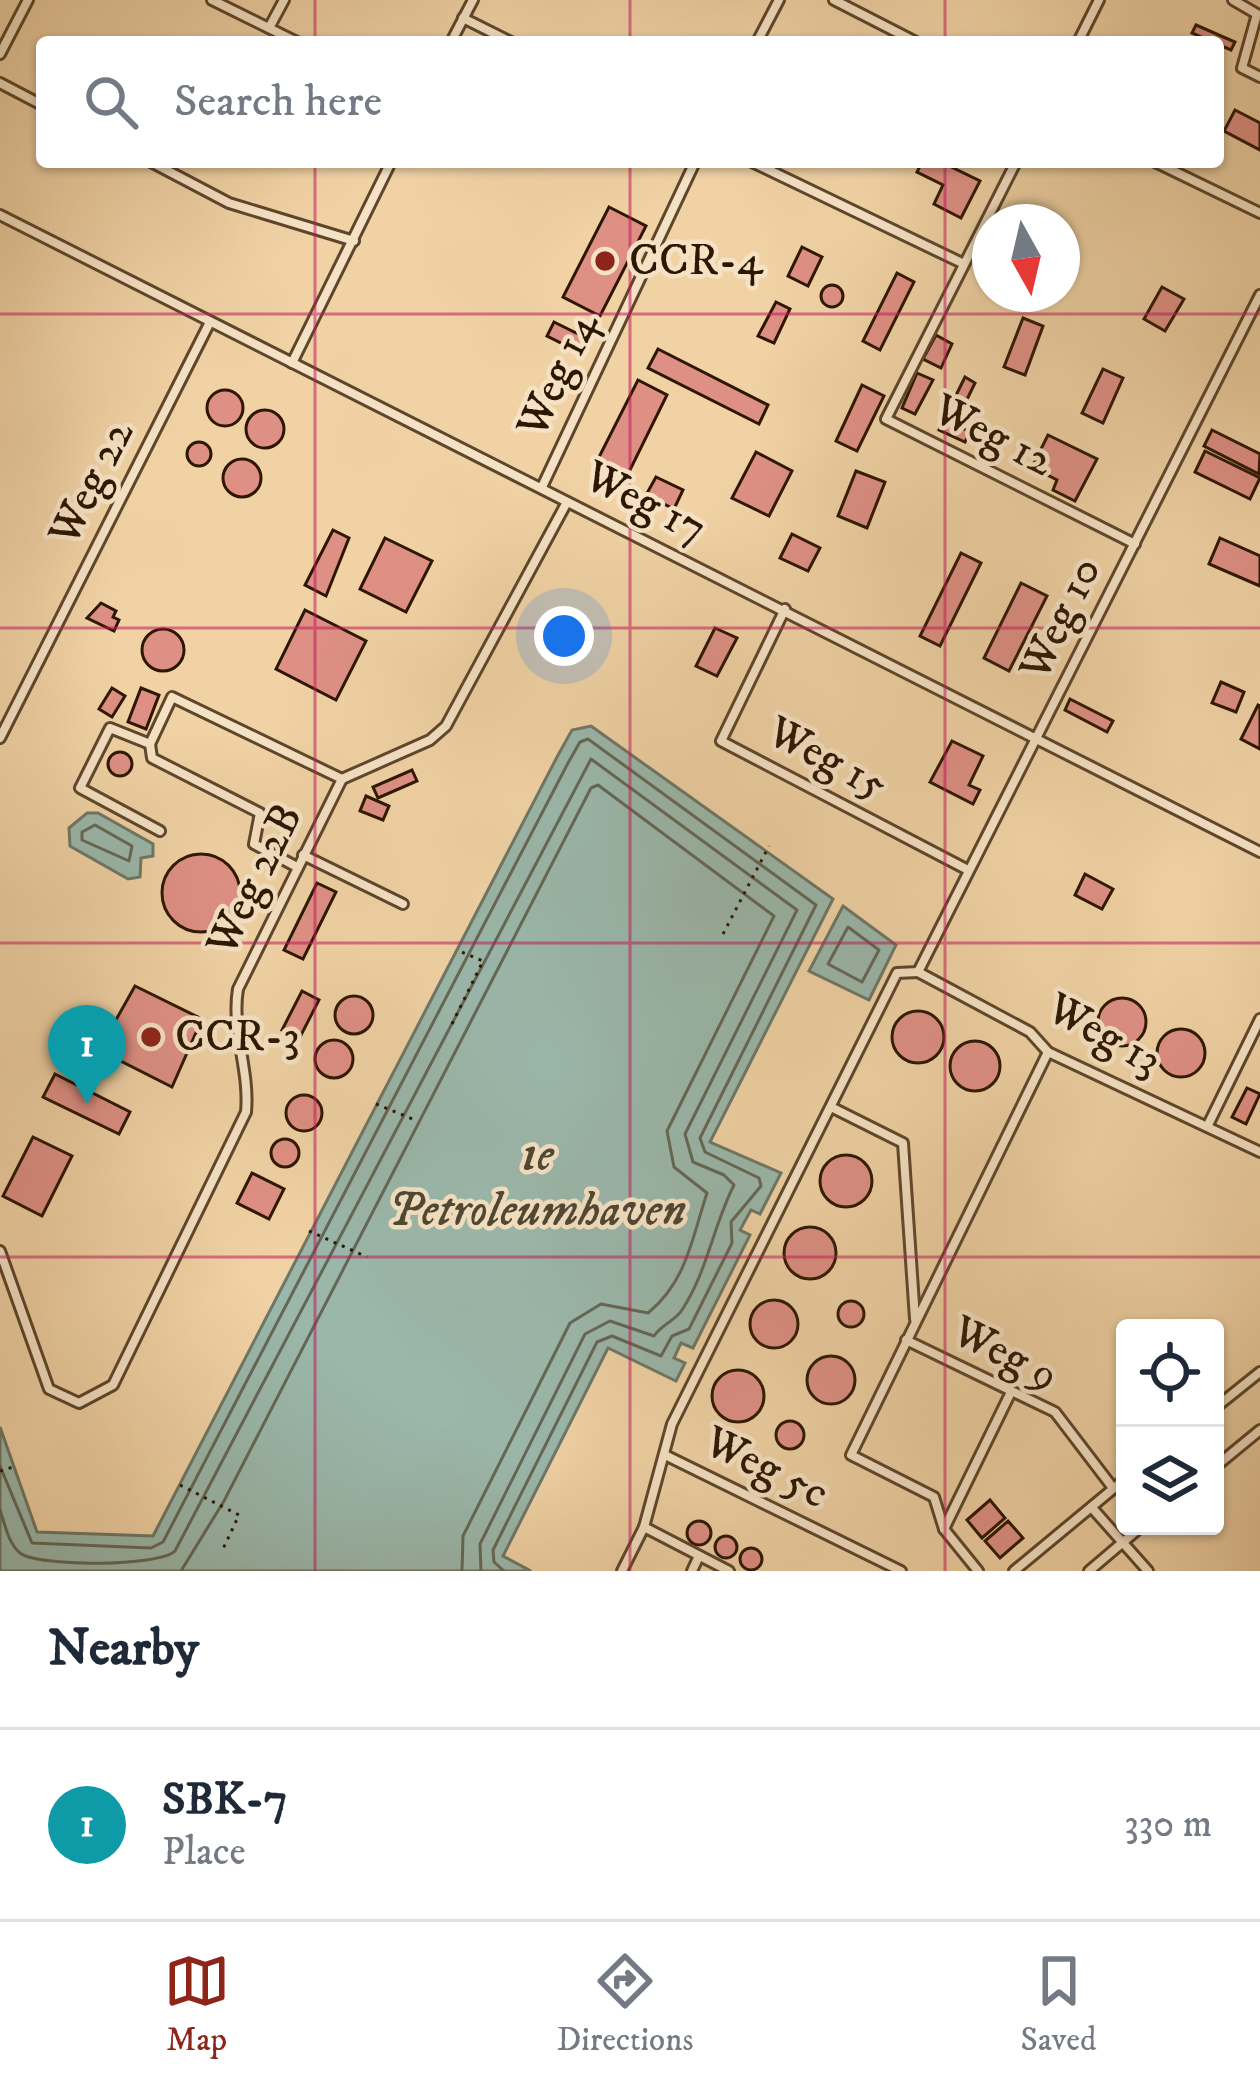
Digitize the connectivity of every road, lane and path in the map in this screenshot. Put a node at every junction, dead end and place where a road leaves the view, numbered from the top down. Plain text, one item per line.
1 (28, 0) edge
2 (212, 0) edge
3 (284, 0) edge
4 (473, 0) edge
5 (779, 0) edge
6 (834, 0) edge
7 (1099, 0) edge
8 (1233, 0) edge
9 (463, 18) junction
10 (269, 28) junction
11 (285, 36) edge
12 (454, 36) edge
13 (499, 36) edge
14 (760, 36) edge
15 (904, 36) edge
16 (1081, 36) edge
17 (0, 54) edge
18 (1260, 77) edge
19 (0, 82) edge
20 (36, 102) edge
21 (162, 168) edge
22 (389, 168) edge
23 (692, 168) edge
24 (764, 168) edge
25 (1013, 168) edge
26 (1167, 168) edge
27 (1260, 213) edge
28 (0, 215) edge
29 (354, 241) junction
30 (962, 263) junction
31 (1260, 295) edge
32 (210, 322) junction
33 (292, 363) junction
34 (542, 487) junction
35 (567, 502) junction
36 (1135, 544) junction
37 (785, 609) junction
38 (0, 738) edge
39 (1038, 740) junction
40 (150, 744) junction
41 (342, 779) junction
42 (160, 831) dead end
43 (769, 846) dead end
44 (1260, 852) edge
45 (303, 855) junction
46 (297, 867) junction
47 (968, 871) junction
48 (403, 904) dead end
49 (723, 934) dead end
50 (457, 950) dead end
51 (918, 971) junction
52 (1260, 1019) edge
53 (452, 1024) dead end
54 (1048, 1052) junction
55 (376, 1104) dead end
56 (832, 1107) junction
57 (415, 1120) dead end
58 (1208, 1126) junction
59 (1260, 1152) edge
60 (309, 1231) dead end
61 (0, 1252) edge
62 (367, 1257) dead end
63 (916, 1321) junction
64 (906, 1340) junction
65 (1260, 1372) edge
66 (1011, 1392) junction
67 (1224, 1401) edge
68 (1260, 1430) edge
69 (667, 1456) junction
70 (1224, 1459) edge
71 (13, 1468) dead end
72 (0, 1471) edge
73 (180, 1485) dead end
74 (1116, 1486) edge
75 (1113, 1488) junction
76 (1093, 1509) junction
77 (644, 1527) junction
78 (944, 1528) junction
79 (1131, 1535) edge
80 (1123, 1541) junction
81 (224, 1549) dead end
82 (699, 1556) junction
83 (622, 1571) edge
84 (692, 1571) edge
85 (729, 1571) edge
86 (902, 1571) edge
87 (978, 1571) edge
88 (1014, 1571) edge
89 (1089, 1571) edge
90 (1148, 1571) edge

1 - 17 lane
2 - 10 lane
3 - 10 lane
4 - 9 lane
5 - 14 lane
6 - 15 lane
7 - 16 lane
8 - 18 lane
9 - 12 lane
9 - 13 lane
10 - 11 lane
19 - 20 lane
21 - 29 lane
22 - 29 lane
23 - 34 lane, Weg 14
24 - 30 lane
25 - 30 lane, Weg 12
26 - 27 lane
28 - 32 lane, Weg 17
29 - 33 lane
30 - 36 lane, Weg 12
31 - 36 lane, Weg 10
32 - 33 lane, Weg 17
32 - 38 lane, Weg 22
33 - 34 lane, Weg 17
34 - 35 lane, Weg 17
35 - 37 lane, Weg 17
35 - 41 lane, Weg 22B
36 - 39 lane, Weg 10
37 - 39 lane, Weg 17
37 - 47 lane, Weg 15
39 - 44 lane, Weg 17
39 - 47 lane, Weg 10
40 - 41 lane
40 - 42 lane
40 - 46 lane
41 - 45 lane, Weg 22B
43 - 49 path
45 - 46 lane, Weg 22B
45 - 48 lane
46 - 61 lane, Weg 22B
47 - 51 lane, Weg 10
50 - 53 path
51 - 54 lane, Weg 13
51 - 56 lane, Weg 10
52 - 58 lane
54 - 58 lane, Weg 13
54 - 63 lane
55 - 57 path
56 - 63 lane
56 - 69 lane
58 - 59 lane, Weg 13
60 - 62 path
63 - 64 lane
64 - 66 lane, Weg 9
64 - 78 lane
65 - 67 lane
66 - 75 lane, Weg 9
66 - 78 lane
68 - 70 lane
69 - 77 lane
69 - 86 lane, Weg 5c
71 - 72 path
73 - 81 path
74 - 75 lane
75 - 76 lane
76 - 80 lane
76 - 88 lane
77 - 82 lane
77 - 83 lane
78 - 87 lane
79 - 80 lane
80 - 89 lane
80 - 90 lane
82 - 84 lane
82 - 85 lane

